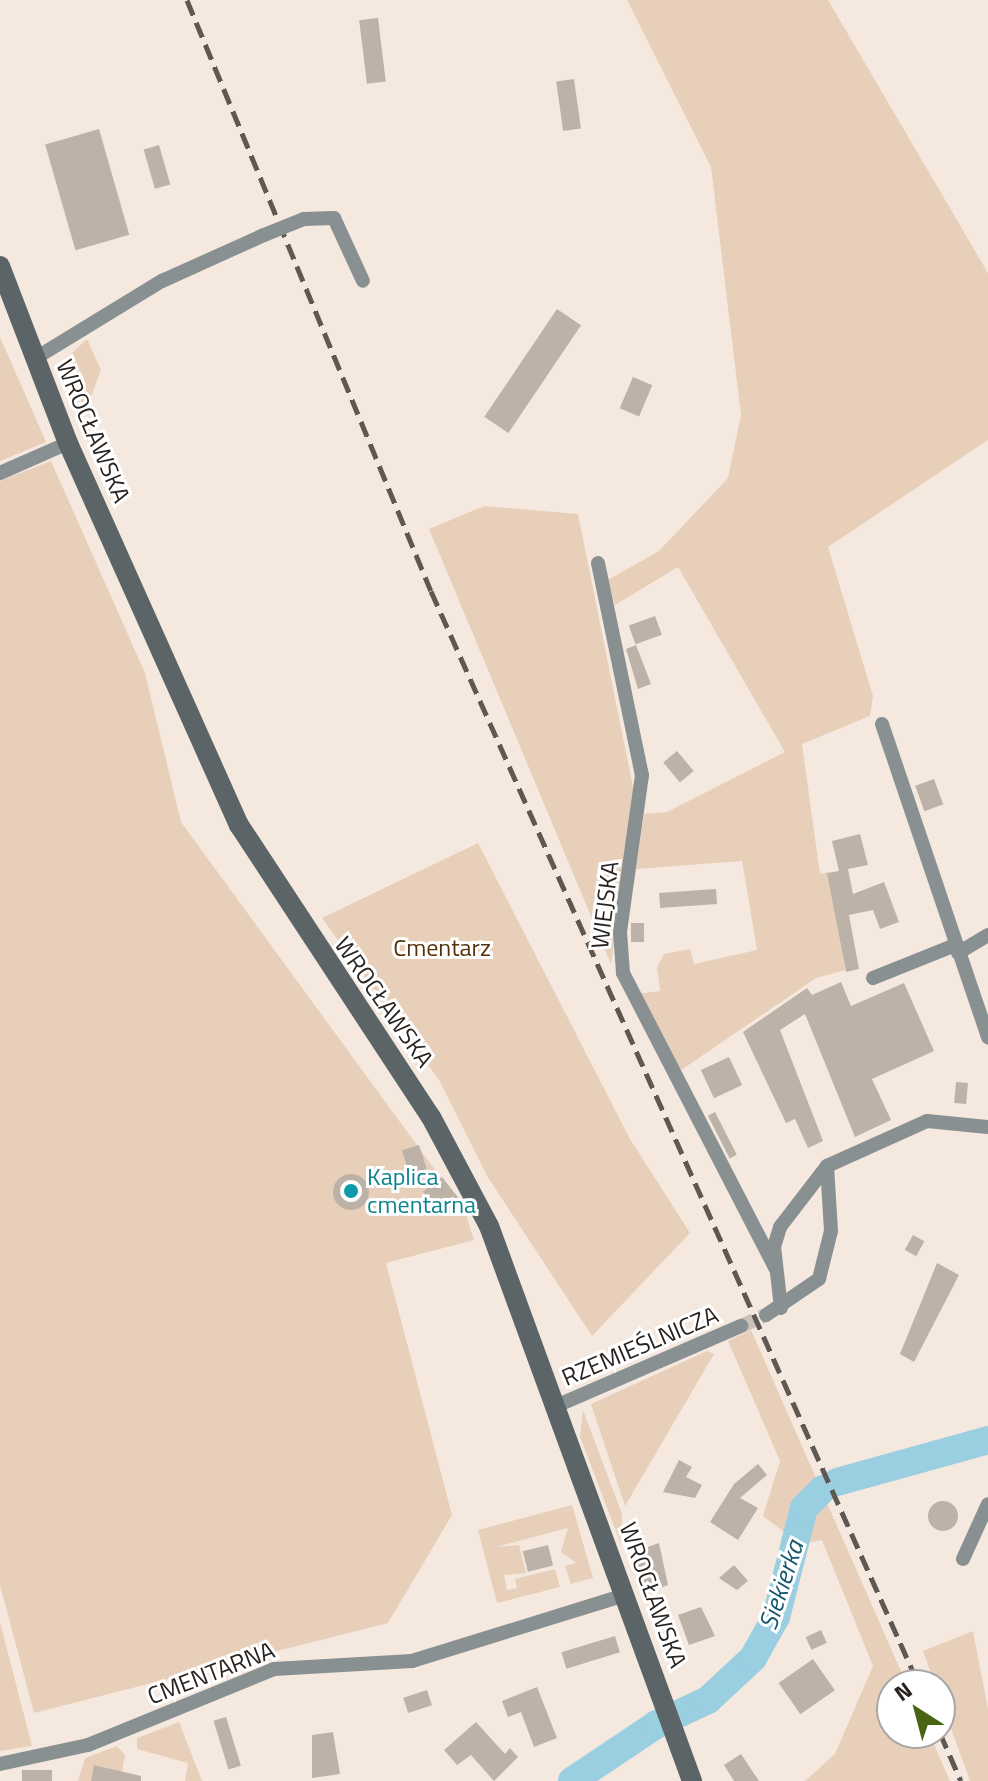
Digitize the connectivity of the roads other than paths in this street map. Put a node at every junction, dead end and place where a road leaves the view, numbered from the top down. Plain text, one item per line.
1 (0, 266) edge
2 (363, 281) dead end
3 (34, 359) junction
4 (68, 443) junction
5 (0, 473) edge
6 (598, 563) dead end
7 (882, 724) dead end
8 (988, 935) edge
9 (956, 949) junction
10 (873, 978) dead end
11 (988, 1038) edge
12 (988, 1127) edge
13 (827, 1166) junction
14 (775, 1268) junction
15 (781, 1308) junction
16 (766, 1315) tunnel mouth
17 (741, 1326) tunnel mouth
18 (556, 1406) junction
19 (988, 1504) edge
20 (963, 1559) dead end
21 (625, 1595) junction
22 (0, 1764) edge
23 (692, 1781) edge

1 - 3 main road, WROCŁAWSKA
2 - 3 street, bridge
3 - 4 main road, WROCŁAWSKA
4 - 5 street
4 - 18 main road, WROCŁAWSKA
6 - 14 street, WIEJSKA
7 - 9 street
8 - 9 street
9 - 10 street
9 - 11 street
12 - 13 street
13 - 14 street
13 - 15 street
14 - 15 street
15 - 16 street
17 - 18 street, RZEMIEŚLNICZA
18 - 21 main road, WROCŁAWSKA
19 - 20 street
21 - 22 street, CMENTARNA
21 - 23 main road, WROCŁAWSKA

